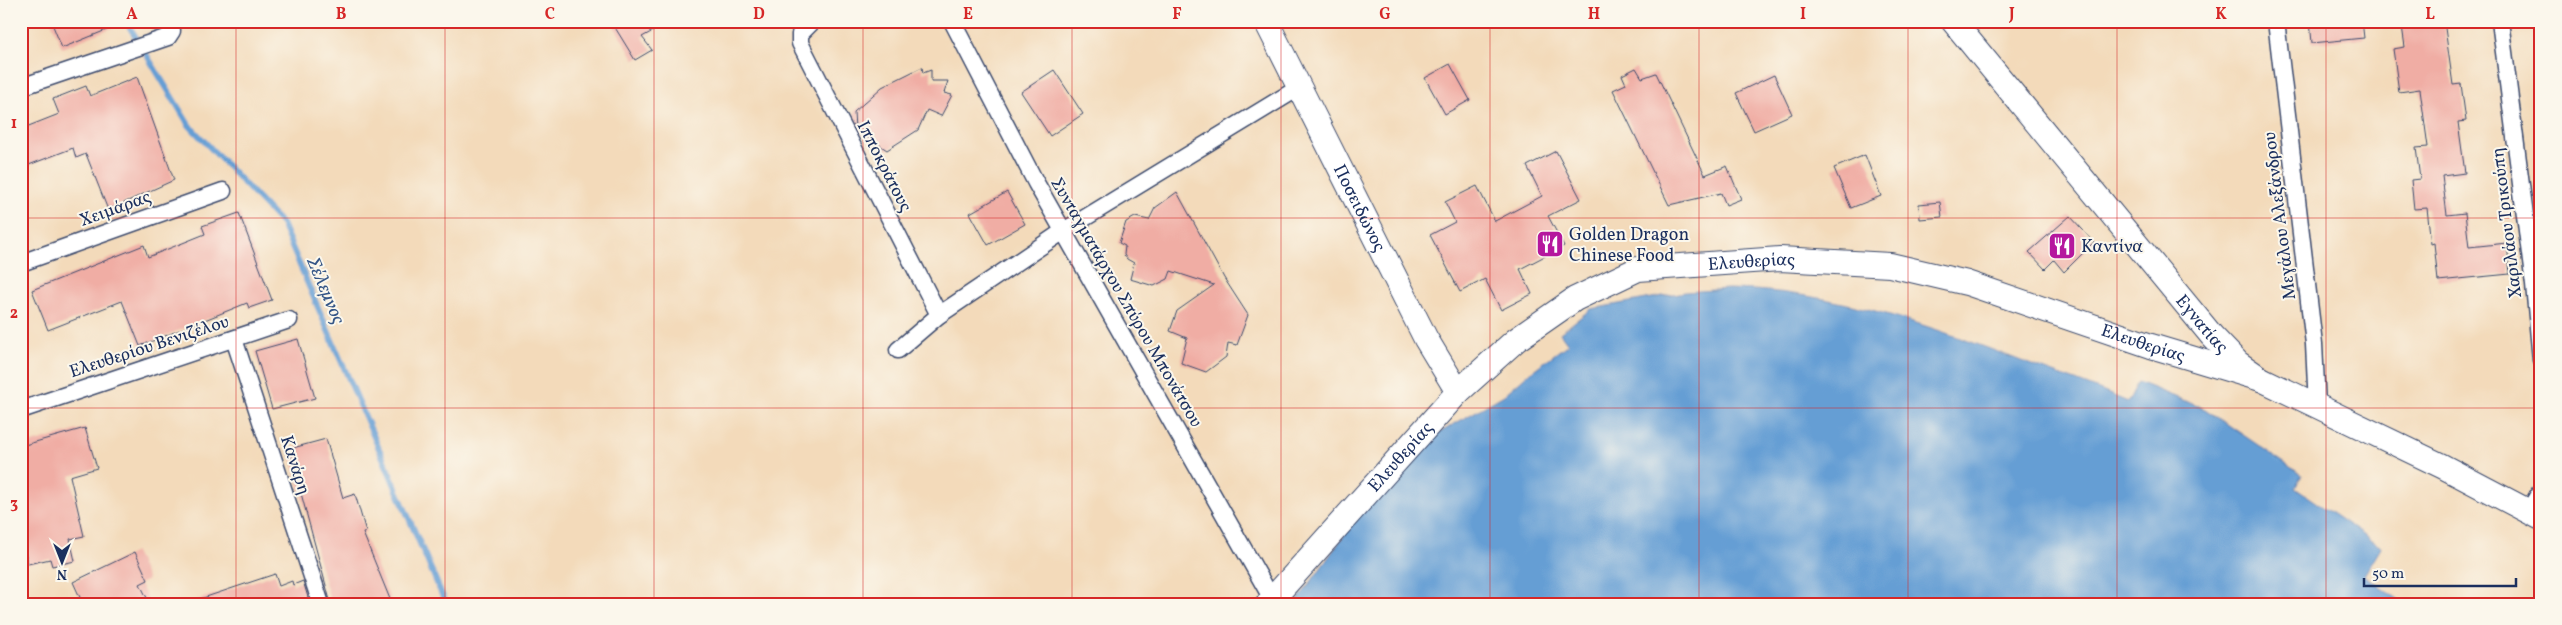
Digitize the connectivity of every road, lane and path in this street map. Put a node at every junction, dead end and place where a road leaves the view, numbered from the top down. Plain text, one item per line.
1 (813, 21) edge
2 (952, 21) edge
3 (1266, 21) edge
4 (1953, 21) edge
5 (2276, 21) edge
6 (2500, 21) edge
7 (169, 29) edge
8 (1300, 86) junction
9 (21, 87) edge
10 (222, 190) dead end
11 (1065, 230) junction
12 (21, 264) edge
13 (938, 315) junction
14 (289, 320) dead end
15 (234, 339) junction
16 (898, 350) dead end
17 (2541, 360) edge
18 (2261, 379) junction
19 (1458, 392) junction
20 (2317, 406) junction
21 (21, 410) edge
22 (2541, 490) edge
23 (2535, 514) edge
24 (1270, 601) edge
25 (321, 604) edge

1 - 13 street, Ιπποκράτους
2 - 11 street, Συνταγματάρχου Σπύρου Μπονάτσου
3 - 8 street, Ποσειδώνος
4 - 18 street, Εγνατίας
5 - 20 street, Μεγάλου Αλεξάνδρου
6 - 17 street, Χαριλάου Τρικούπη
7 - 9 street
8 - 11 street
8 - 19 street, Ποσειδώνος
10 - 12 street, Χειμάρας
11 - 13 street
11 - 24 street, Συνταγματάρχου Σπύρου Μπονάτσου
13 - 16 street
14 - 15 street, Ελευθερίου Βενιζέλου
15 - 21 street, Ελευθερίου Βενιζέλου
15 - 25 street, Κανάρη
18 - 19 street, Ελευθερίας
18 - 20 street, Εγνατίας
19 - 24 street, Ελευθερίας
20 - 23 street, Εγνατίας
22 - 23 street

